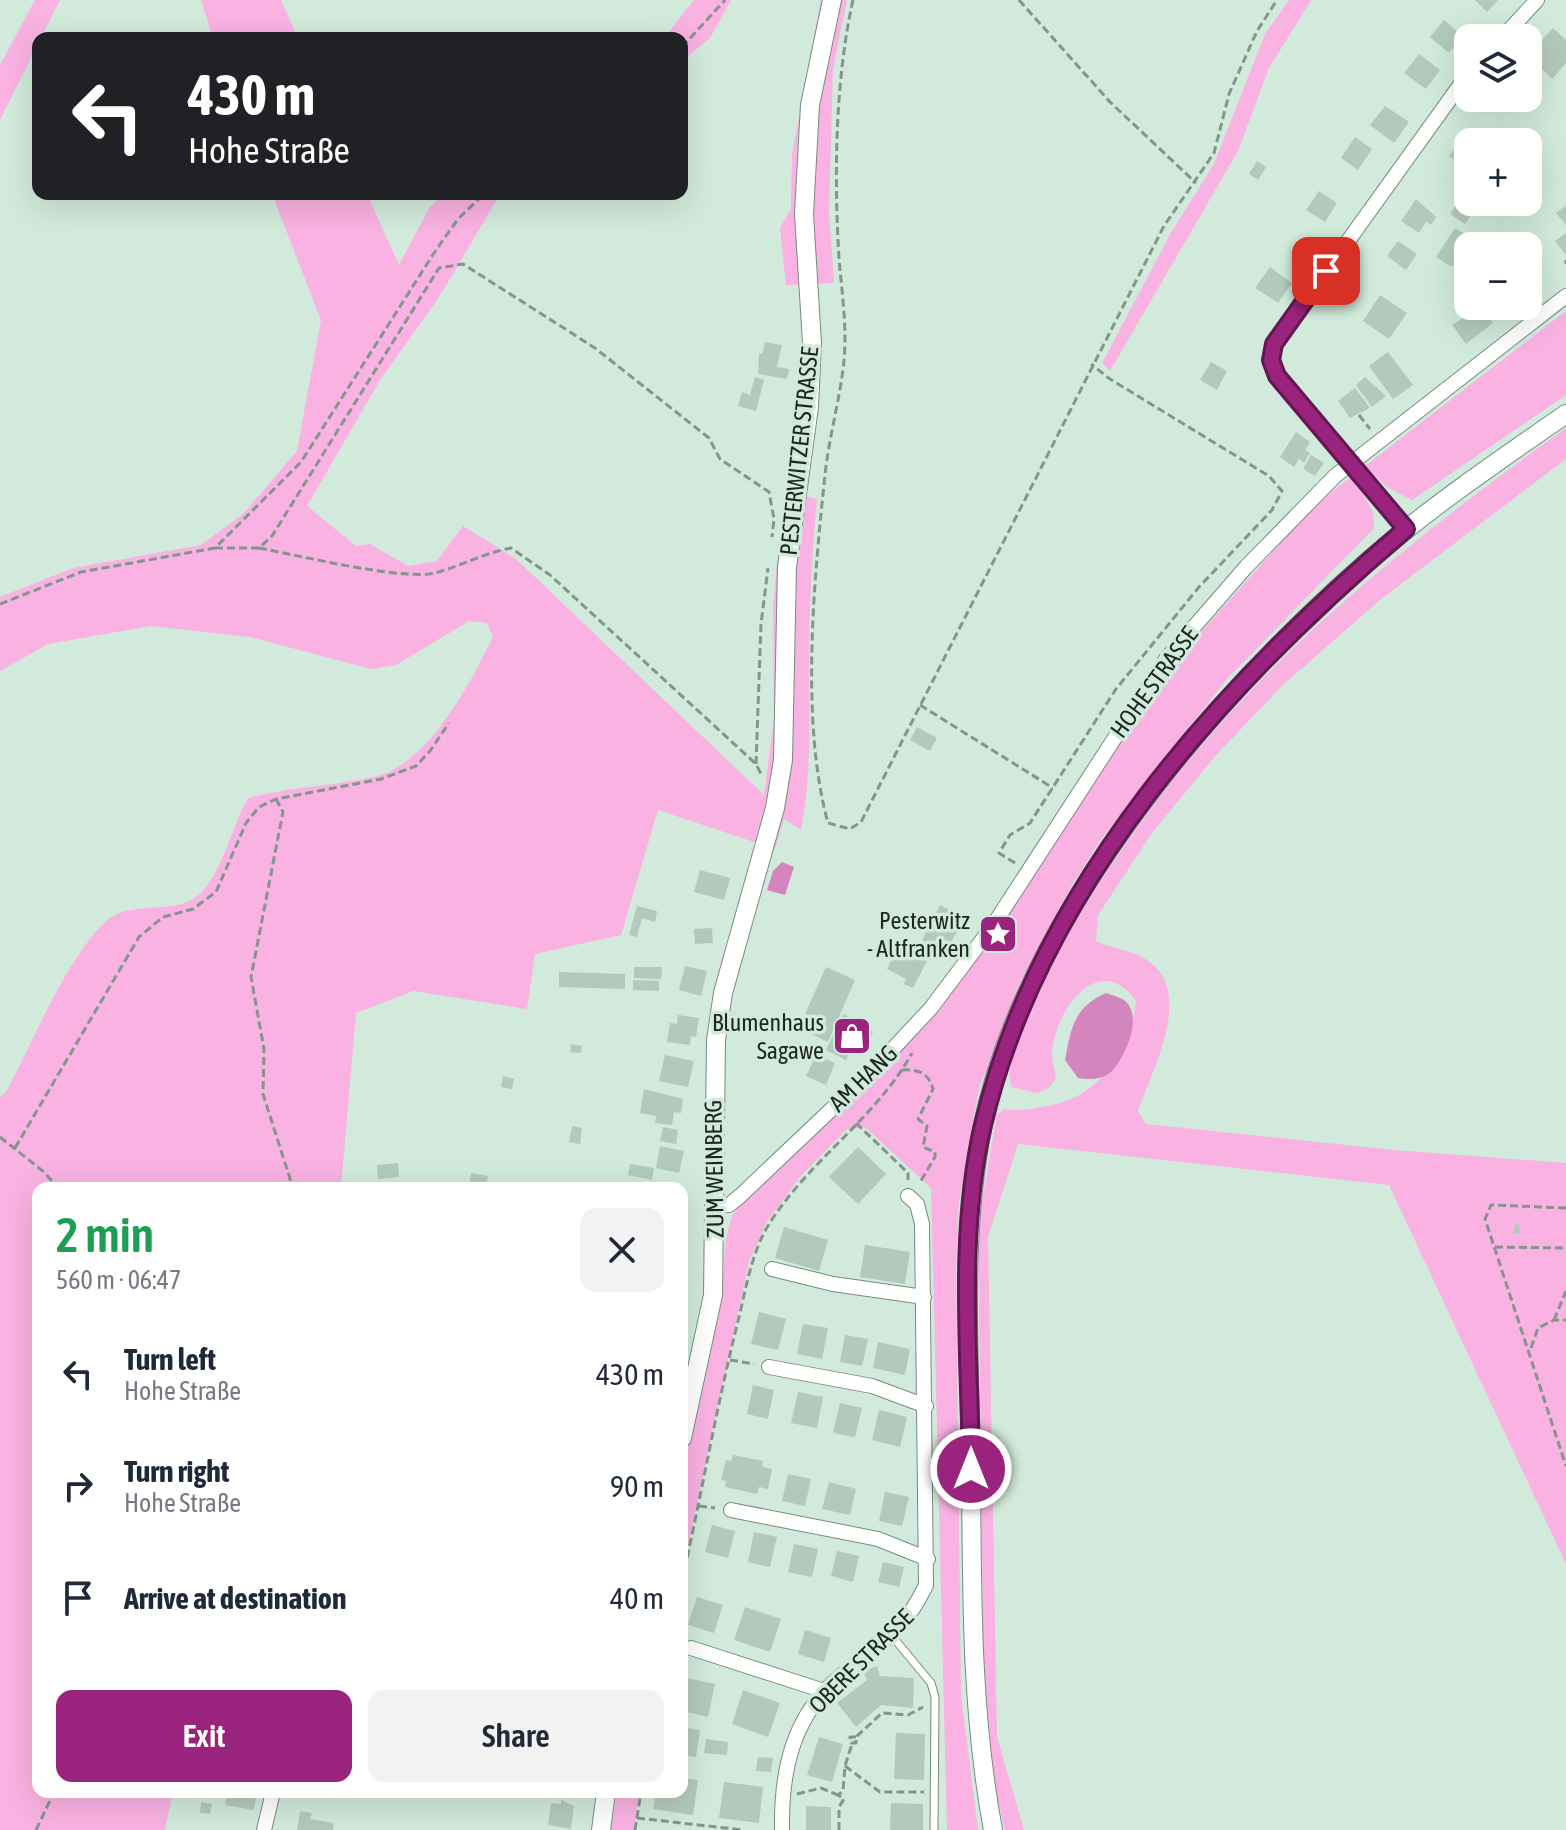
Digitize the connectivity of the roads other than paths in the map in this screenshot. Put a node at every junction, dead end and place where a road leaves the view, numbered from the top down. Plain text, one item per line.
1 (832, 0) edge
2 (1537, 0) edge
3 (1515, 24) edge
4 (1454, 93) edge
5 (1566, 296) edge
6 (1566, 414) edge
7 (1351, 464) junction
8 (1406, 529) junction
9 (775, 808) joint
10 (992, 927) joint
11 (908, 1196) road end
12 (715, 1205) junction
13 (772, 1269) dead end
14 (924, 1297) junction
15 (769, 1367) road end
16 (926, 1406) junction
17 (688, 1410) edge
18 (731, 1510) dead end
19 (928, 1559) junction
20 (892, 1636) junction
21 (691, 1648) dead end
22 (824, 1691) junction
23 (272, 1798) edge
24 (605, 1798) edge
25 (264, 1830) edge
26 (601, 1830) edge
27 (782, 1830) edge
28 (934, 1830) edge
29 (993, 1830) edge

1 - 9 street, PESTERWITZER STRASSE
2 - 3 street
4 - 7 street
5 - 7 street, HOHE STRASSE
6 - 8 street
7 - 8 street
7 - 10 street, HOHE STRASSE
8 - 29 street
9 - 12 street, ZUM WEINBERG
10 - 12 street, AM HANG
11 - 14 street, OBERE STRASSE
12 - 17 street, ZUM WEINBERG
13 - 14 street
14 - 16 street, OBERE STRASSE
15 - 16 street
16 - 19 street, OBERE STRASSE
18 - 19 street
19 - 20 street, OBERE STRASSE
20 - 22 street, OBERE STRASSE
20 - 28 lane
21 - 22 street
22 - 27 street, OBERE STRASSE
23 - 25 street
24 - 26 street

